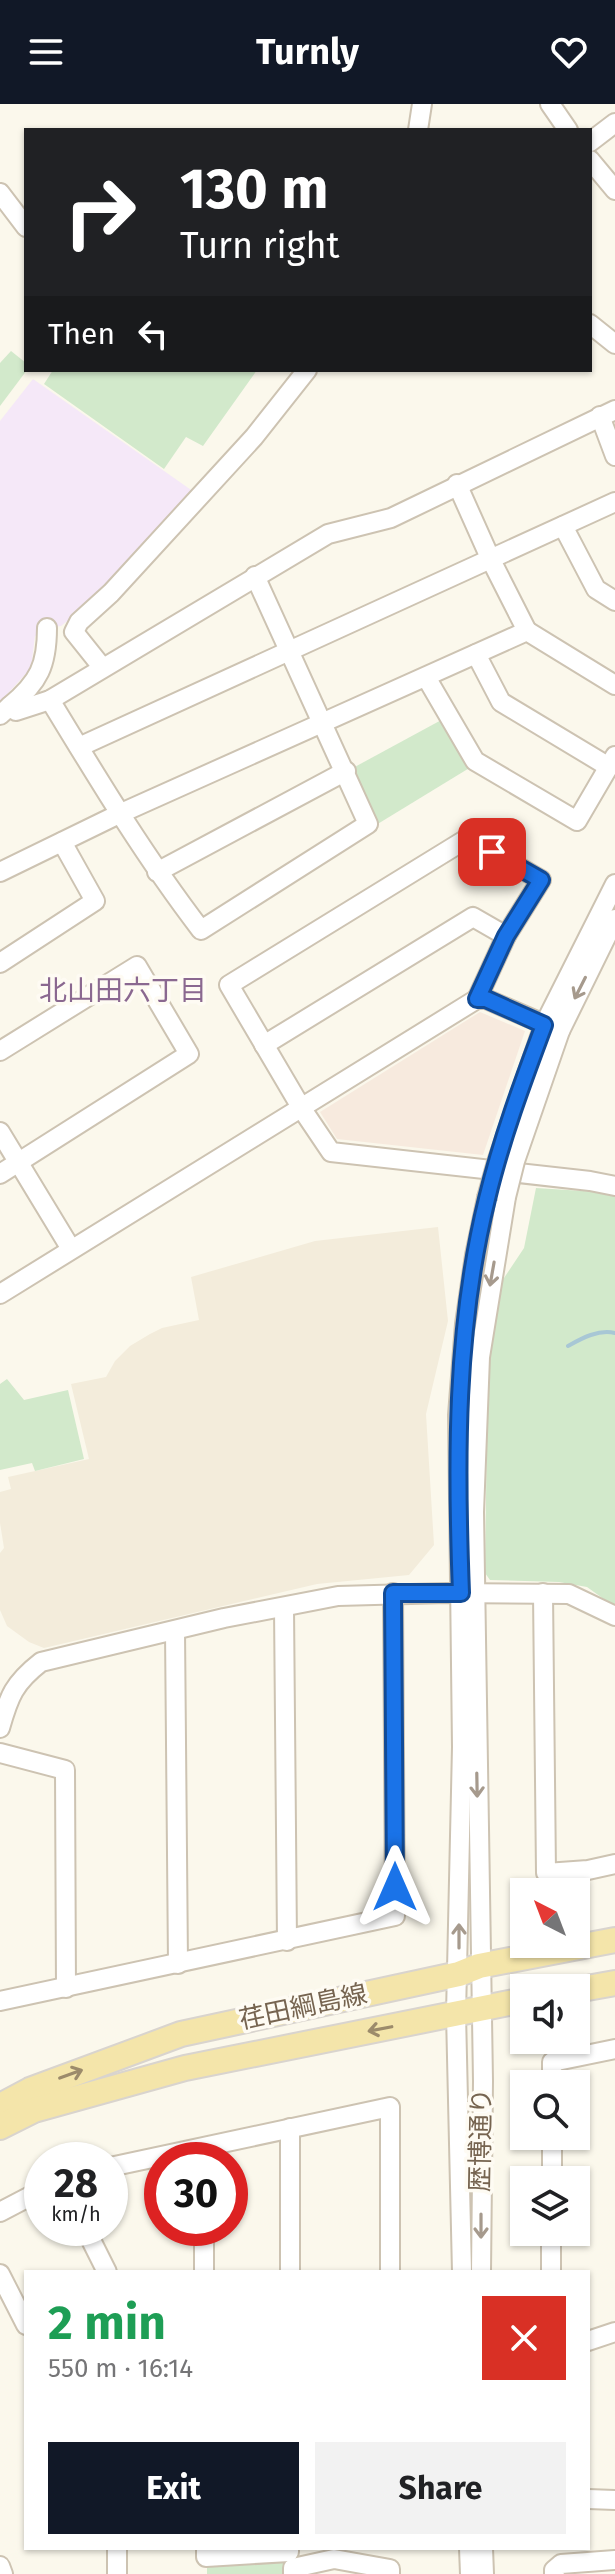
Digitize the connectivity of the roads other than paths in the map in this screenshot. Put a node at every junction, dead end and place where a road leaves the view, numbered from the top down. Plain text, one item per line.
1 (422, 104) edge
2 (550, 104) edge
3 (615, 123) edge
4 (418, 128) edge
5 (567, 128) edge
6 (592, 140) edge
7 (592, 162) edge
8 (615, 190) edge
9 (0, 193) edge
10 (24, 224) edge
11 (592, 326) edge
12 (615, 344) edge
13 (305, 372) edge
14 (607, 413) edge
15 (615, 456) edge
16 (457, 484) junction
17 (615, 502) edge
18 (563, 526) junction
19 (491, 560) junction
20 (255, 576) junction
21 (615, 601) edge
22 (47, 628) dead end
23 (527, 631) junction
24 (289, 652) junction
25 (476, 654) junction
26 (102, 667) junction
27 (426, 677) junction
28 (615, 685) edge
29 (50, 700) junction
30 (5, 710) edge
31 (323, 724) junction
32 (79, 747) junction
33 (612, 762) edge
34 (346, 771) junction
35 (119, 814) junction
36 (62, 842) junction
37 (0, 872) edge
38 (157, 872) junction
39 (615, 884) edge
40 (615, 919) edge
41 (506, 936) junction
42 (0, 963) edge
43 (477, 999) junction
44 (552, 1028) junction
45 (264, 1045) junction
46 (0, 1051) edge
47 (302, 1109) junction
48 (0, 1132) edge
49 (506, 1161) junction
50 (19, 1162) junction
51 (0, 1174) edge
52 (615, 1186) edge
53 (71, 1249) junction
54 (0, 1294) edge
55 (393, 1593) junction
56 (468, 1593) junction
57 (543, 1593) junction
58 (284, 1608) junction
59 (615, 1616) edge
60 (175, 1631) junction
61 (0, 1728) edge
62 (0, 1753) edge
63 (615, 1864) edge
64 (615, 1940) edge
65 (287, 1941) junction
66 (178, 1964) junction
67 (469, 1970) junction
68 (615, 1983) edge
69 (590, 1987) edge
70 (66, 1988) junction
71 (0, 2001) edge
72 (510, 2003) edge
73 (468, 2011) junction
74 (615, 2049) edge
75 (552, 2070) edge
76 (0, 2106) edge
77 (0, 2127) edge
78 (290, 2128) junction
79 (241, 2142) edge
80 (24, 2199) edge
81 (0, 2212) edge
82 (94, 2246) edge
83 (204, 2246) edge
84 (551, 2246) edge
85 (106, 2270) edge
86 (204, 2270) edge
87 (290, 2270) edge
88 (390, 2270) edge
89 (462, 2270) edge
90 (481, 2270) edge
91 (551, 2270) edge
92 (0, 2274) edge
93 (24, 2321) edge
94 (615, 2332) edge
95 (590, 2340) edge
96 (590, 2499) edge
97 (615, 2500) edge
98 (117, 2550) edge
99 (206, 2550) edge
100 (289, 2550) edge
101 (469, 2550) edge
102 (483, 2550) edge
103 (615, 2560) edge
104 (0, 2566) edge
105 (3, 2574) edge
106 (117, 2574) edge
107 (293, 2574) edge
108 (390, 2574) edge
109 (470, 2574) edge
110 (484, 2574) edge
111 (554, 2574) edge

1 - 4 street
2 - 5 street
3 - 6 street
7 - 8 street
9 - 10 street
11 - 12 street
13 - 26 street
14 - 15 street
14 - 16 street
16 - 19 street
16 - 20 street
17 - 18 street
18 - 19 street
18 - 21 street
19 - 23 street
19 - 24 street
20 - 24 street
20 - 26 street
22 - 30 street
23 - 25 street
23 - 28 street
24 - 31 street
24 - 32 street
25 - 27 street
25 - 33 street
26 - 29 street
27 - 31 street
27 - 33 street
29 - 30 street
29 - 32 street
31 - 34 street
31 - 35 street
32 - 35 street
34 - 38 street
34 - 38 street
35 - 36 street
35 - 38 street
36 - 37 street
36 - 42 street
39 - 44 street
40 -> 44 street
41 - 43 street
41 - 45 street
41 - 45 street
43 - 44 street
43 - 47 street
44 - 49 street
45 - 47 street
46 - 50 street
47 - 52 street
47 - 53 street
48 - 50 street
49 -> 56 street, bridge
49 - 56 street, bridge
50 - 51 street
50 - 53 street
53 - 54 street
55 - 56 street
55 - 58 street
55 - 65 street
56 - 57 street
56 - 67 street
57 - 59 street
57 - 63 street
58 - 60 street
58 - 65 street
60 - 61 street
60 - 66 street
62 - 70 street
64 - 67 main road, 荏田綱島線
65 - 66 street
66 - 70 street
67 - 73 street
76 -> 67 main road, 荏田綱島線
68 - 69 main road
70 - 71 street
72 - 73 main road, 荏田綱島線
73 -> 77 main road, 荏田綱島線
73 - 89 street, 歴博通り
73 -> 90 street, 歴博通り
74 - 75 street
78 - 79 street
78 - 87 street
78 - 88 street
80 - 81 street
82 - 85 street
83 - 86 street
84 - 91 street
92 - 93 street
94 - 95 street
96 - 97 street
98 - 106 street
99 - 100 street
101 - 109 street
102 - 110 street
103 - 111 street
104 - 105 street
107 - 108 street

